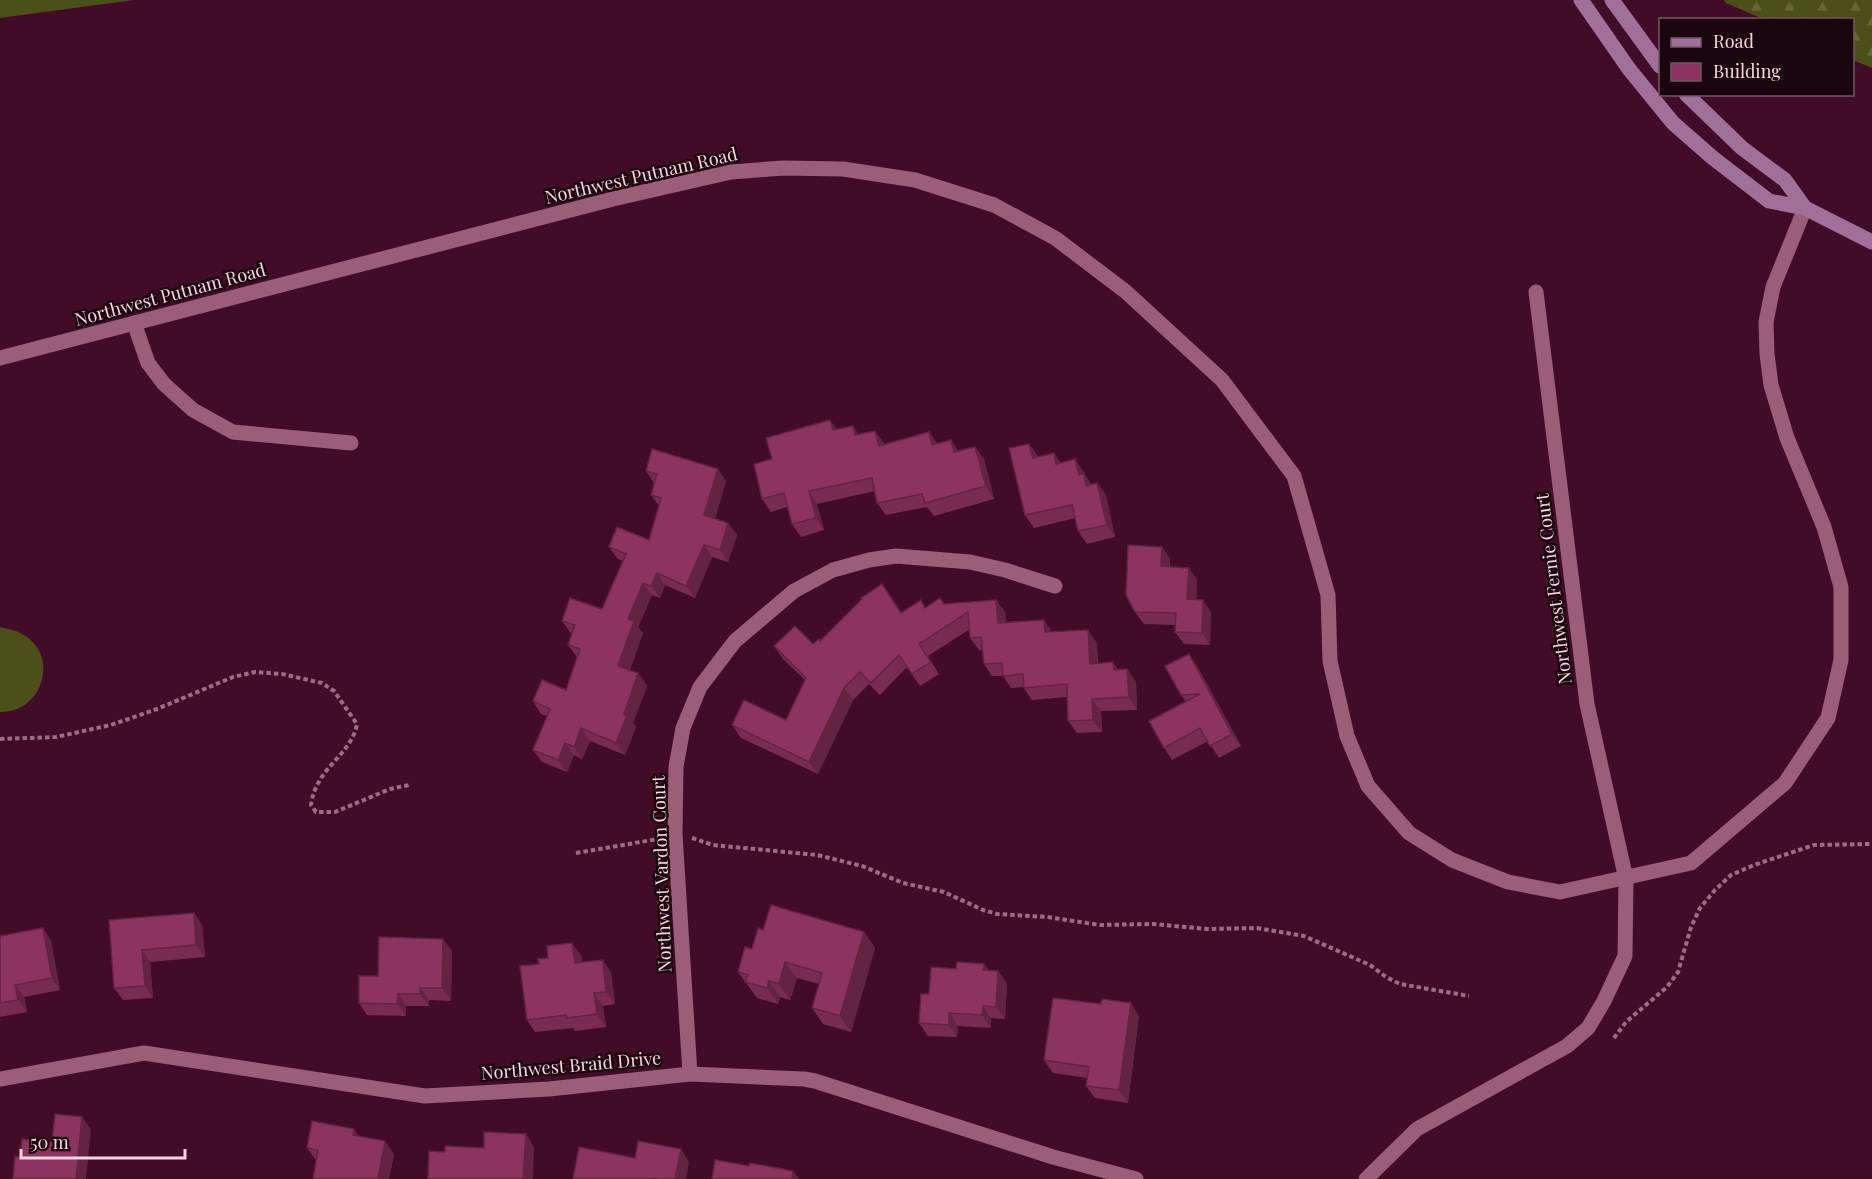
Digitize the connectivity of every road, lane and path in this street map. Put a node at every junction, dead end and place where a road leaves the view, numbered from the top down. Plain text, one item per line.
1 (1581, 0) edge
2 (1612, 0) edge
3 (1659, 65) edge
4 (1688, 96) edge
5 (1805, 208) junction
6 (1872, 242) edge
7 (1536, 292) dead end
8 (134, 324) junction
9 (0, 358) edge
10 (351, 443) dead end
11 (1055, 586) dead end
12 (0, 739) edge
13 (409, 785) dead end
14 (687, 837) dead end
15 (664, 838) dead end
16 (1872, 844) edge
17 (576, 853) dead end
18 (1626, 879) junction
19 (1469, 996) dead end
20 (1614, 1038) dead end
21 (690, 1074) junction
22 (0, 1079) edge
23 (1136, 1179) edge
24 (1366, 1179) edge

1 - 5 main road
2 - 3 main road
4 - 5 main road
5 - 6 main road
5 - 18 street, Northwest Putnam Road
7 - 18 street, Northwest Fernie Court
8 - 9 street, Northwest Putnam Road
8 - 10 street
8 - 18 street, Northwest Putnam Road
11 - 21 street, Northwest Vardon Court
12 - 13 path
14 - 19 path
15 - 17 path
16 - 20 path
18 - 24 street, Northwest Fernie Court
21 - 22 street, Northwest Braid Drive
21 - 23 street, Northwest Braid Drive

